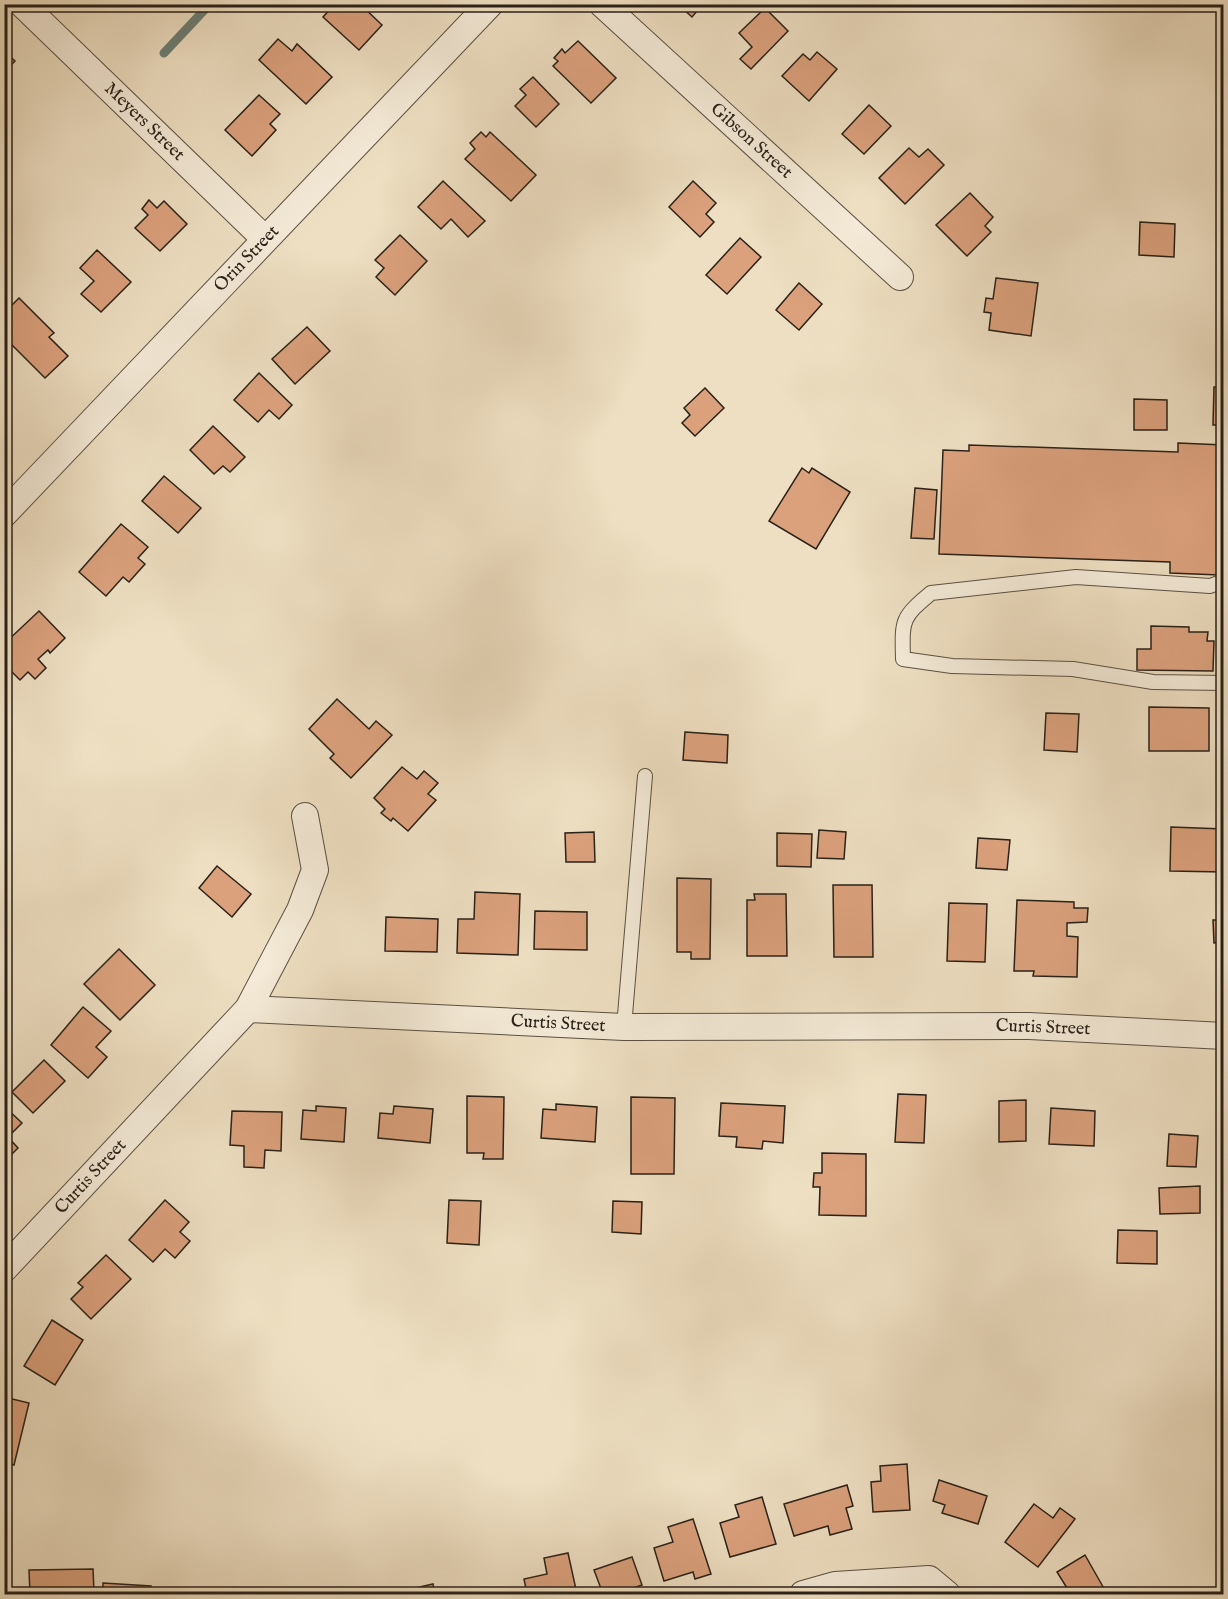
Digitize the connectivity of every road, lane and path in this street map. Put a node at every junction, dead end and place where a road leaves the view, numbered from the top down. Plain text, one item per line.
1 (22, 4) edge
2 (490, 4) edge
3 (602, 4) edge
4 (265, 239) junction
5 (900, 277) dead end
6 (4, 514) edge
7 (1224, 581) edge
8 (1224, 683) edge
9 (645, 776) dead end
10 (305, 816) dead end
11 (248, 1009) junction
12 (624, 1027) junction
13 (1224, 1036) edge
14 (4, 1269) edge
15 (803, 1594) edge
16 (947, 1594) edge

1 - 4 street, Meyers Street
2 - 4 street, Orin Street
3 - 5 street, Gibson Street
4 - 6 street, Orin Street
7 - 8 lane
9 - 12 lane
10 - 11 street
11 - 12 street, Curtis Street
11 - 14 street, Curtis Street
12 - 13 street, Curtis Street
15 - 16 street

